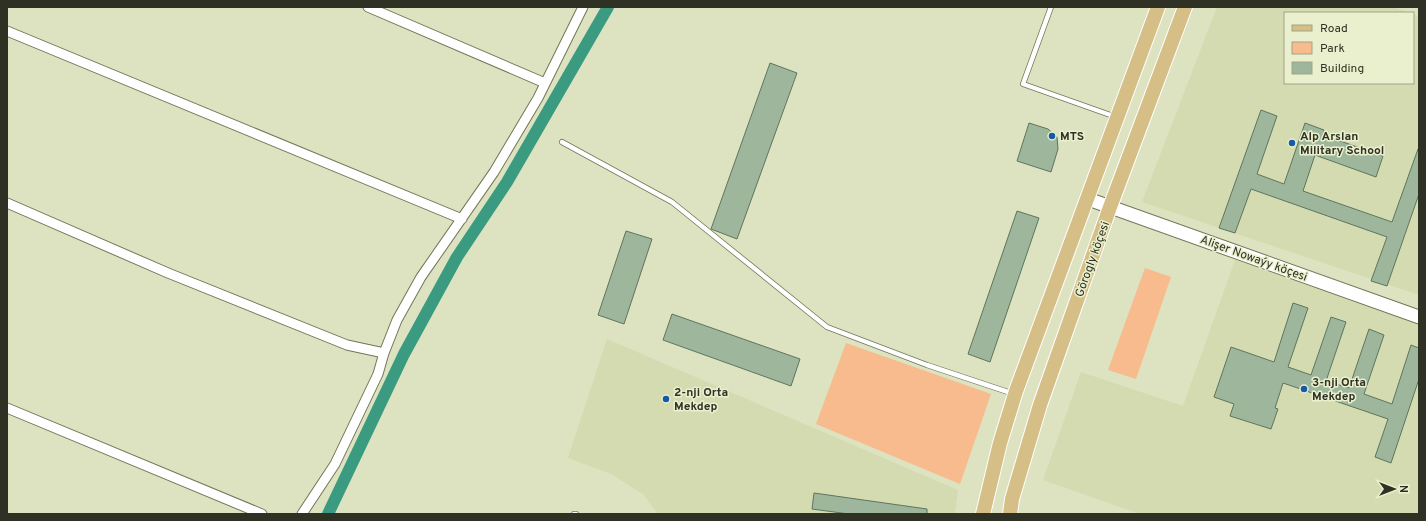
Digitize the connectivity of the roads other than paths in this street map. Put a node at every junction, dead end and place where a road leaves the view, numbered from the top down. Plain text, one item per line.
1 (368, 7) edge
2 (583, 7) edge
3 (1052, 7) edge
4 (1158, 7) edge
5 (1185, 7) edge
6 (7, 31) edge
7 (545, 83) junction
8 (1117, 118) junction
9 (562, 142) dead end
10 (1088, 199) junction
11 (7, 202) edge
12 (1110, 207) junction
13 (462, 219) junction
14 (1419, 317) edge
15 (384, 353) junction
16 (1015, 395) junction
17 (7, 408) edge
18 (262, 514) edge
19 (302, 514) edge
20 (983, 514) edge
21 (1010, 514) edge

1 - 7 street
2 - 7 street
3 - 8 lane
4 - 8 main road, Görogly köçesi
5 - 12 main road, Görogly köçesi
6 - 13 street
7 - 13 street
8 - 10 main road, Görogly köçesi
9 - 16 lane
10 - 12 street, Alişer Nowaýy köçesi
10 - 16 main road, Görogly köçesi
11 - 15 street
12 - 14 street, Alişer Nowaýy köçesi
12 - 21 main road, Görogly köçesi
13 - 15 street
15 - 19 street
16 - 20 main road, Görogly köçesi
17 - 18 street

